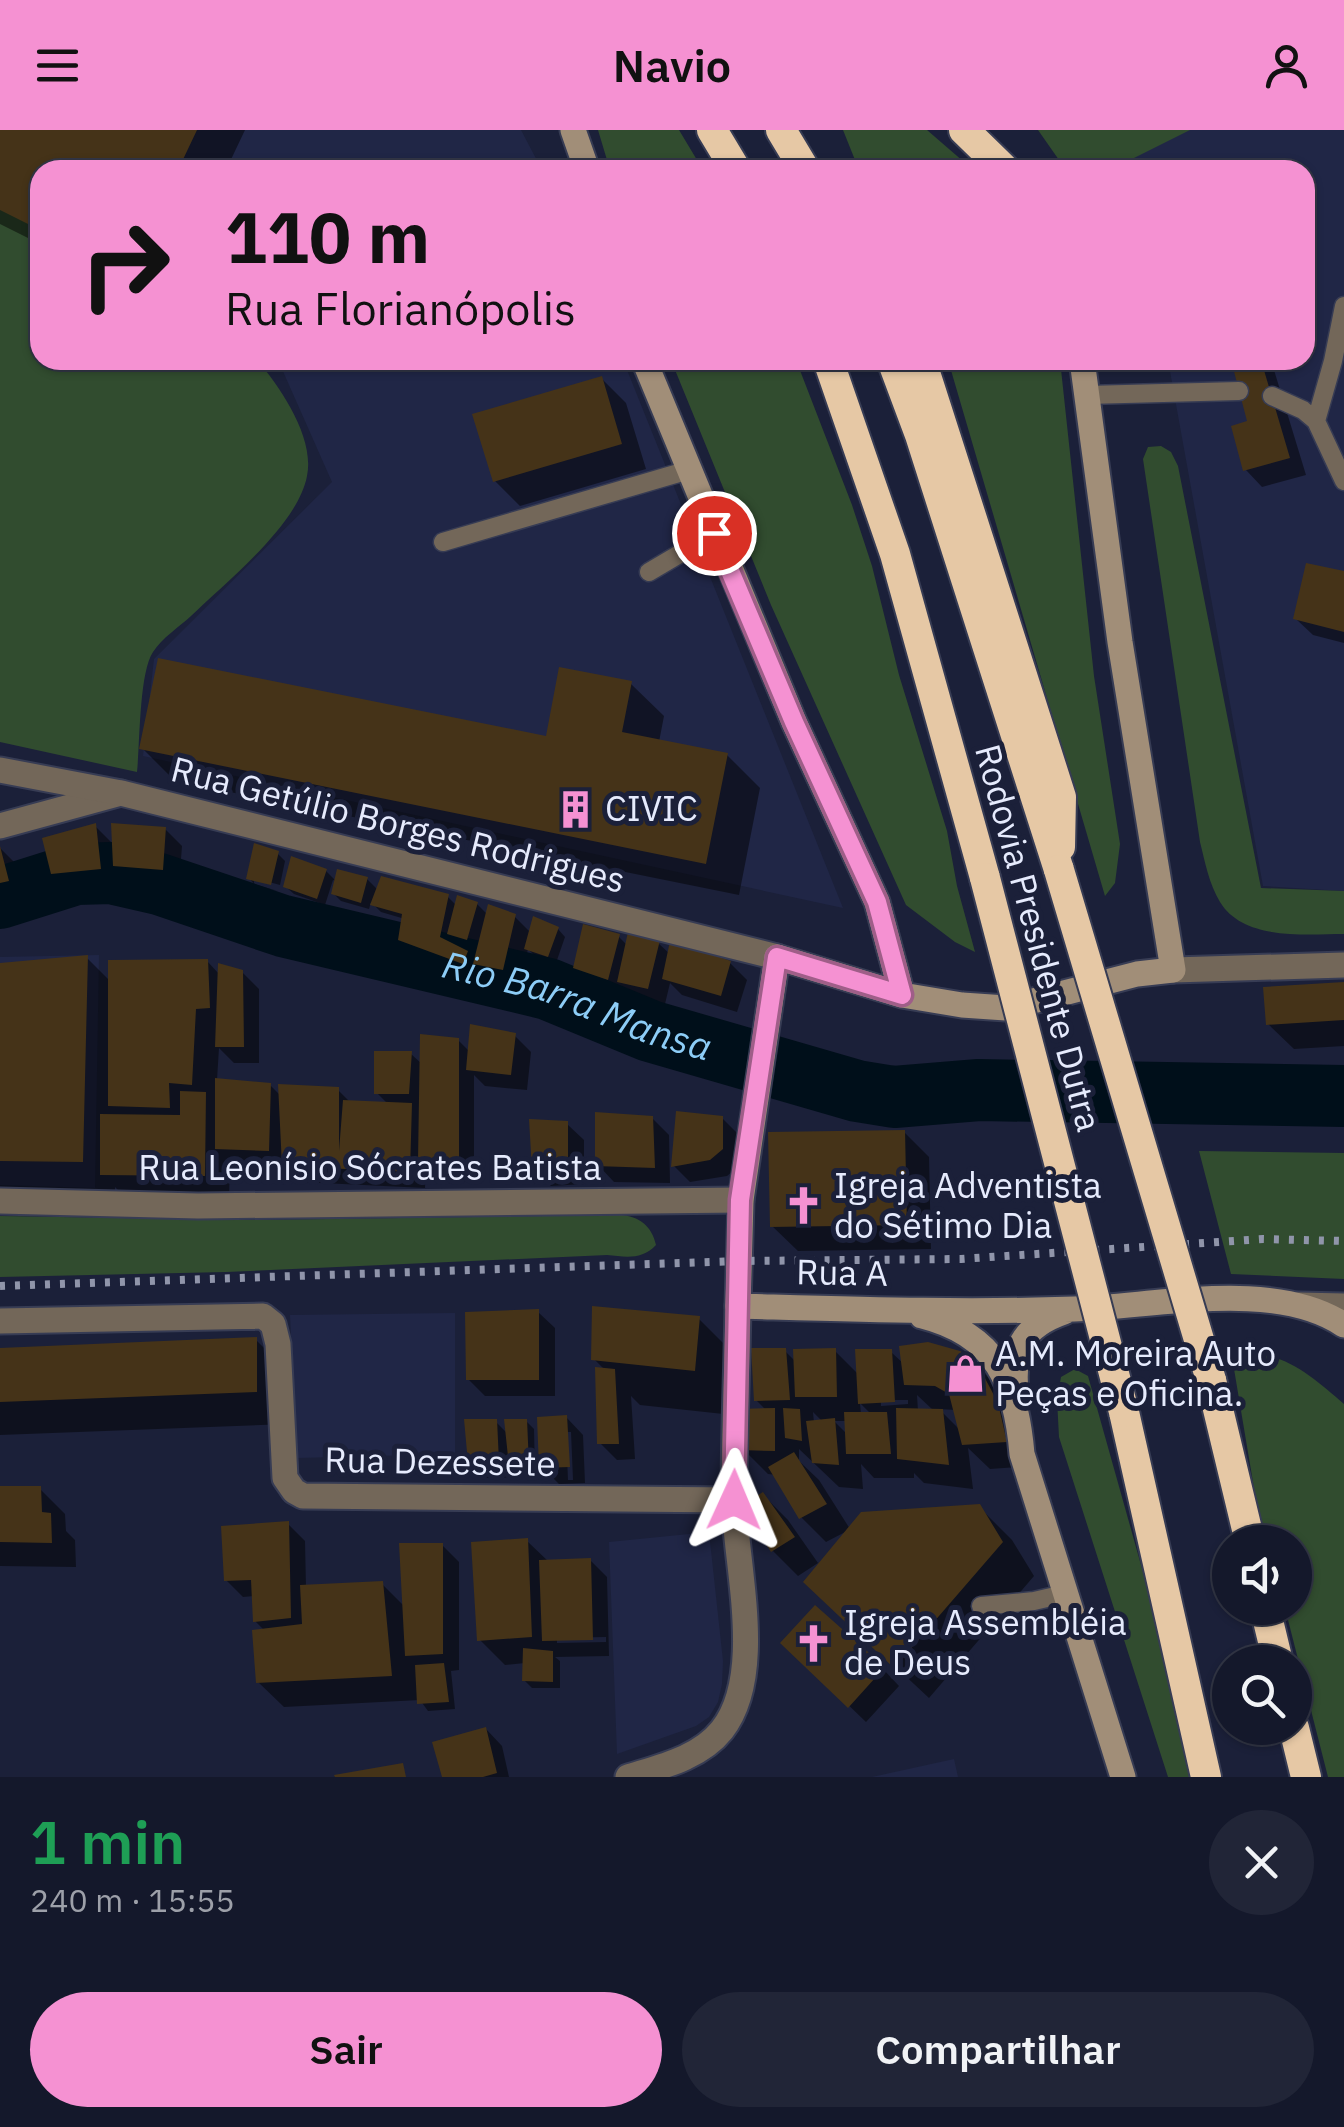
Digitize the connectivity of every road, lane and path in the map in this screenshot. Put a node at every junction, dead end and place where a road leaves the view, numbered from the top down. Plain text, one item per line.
1 (572, 130) edge
2 (712, 130) edge
3 (782, 130) edge
4 (964, 130) edge
5 (583, 160) edge
6 (730, 160) edge
7 (799, 160) edge
8 (995, 160) edge
9 (1344, 306) edge
10 (648, 370) edge
11 (831, 370) edge
12 (896, 370) edge
13 (925, 370) edge
14 (1083, 370) edge
15 (1239, 392) dead end
16 (1087, 395) junction
17 (1272, 396) dead end
18 (1316, 421) junction
19 (689, 470) junction
20 (1344, 480) edge
21 (714, 533) junction
22 (443, 542) dead end
23 (650, 572) dead end
24 (0, 770) edge
25 (122, 792) junction
26 (0, 826) edge
27 (1059, 870) junction
28 (777, 957) junction
29 (1344, 964) edge
30 (1173, 970) junction
31 (902, 995) junction
32 (740, 1200) junction
33 (0, 1202) edge
34 (1296, 1305) junction
35 (738, 1306) junction
36 (1344, 1306) edge
37 (1074, 1309) junction
38 (869, 1310) junction
39 (0, 1321) edge
40 (1344, 1325) edge
41 (1018, 1410) junction
42 (734, 1500) junction
43 (1246, 1525) edge
44 (1064, 1594) junction
45 (981, 1606) dead end
46 (1298, 1745) edge
47 (628, 1777) edge
48 (1123, 1777) edge
49 (1206, 1777) edge
50 (1306, 1777) edge

1 - 5 main road
2 - 6 highway
3 - 7 highway
4 - 8 highway
9 - 18 lane
10 - 19 main road
11 - 49 highway, Rodovia Presidente Dutra, bridge
12 - 27 highway, Rodovia Presidente Dutra
13 - 27 highway
14 - 16 main road
15 - 16 lane
16 - 30 main road
17 - 18 lane
18 - 20 lane
19 - 21 main road
19 - 22 lane
21 - 23 lane
21 - 31 main road
24 - 25 street, Rua Getúlio Borges Rodrigues
25 - 26 street
25 - 28 street, Rua Getúlio Borges Rodrigues
27 - 43 highway, Rodovia Presidente Dutra, bridge
28 - 31 main road
28 - 32 main road
29 - 30 street
30 - 31 main road
32 - 33 street, Rua Leonísio Sócrates Batista
32 - 35 main road
34 - 36 street
34 - 37 main road, Rua A
34 - 40 main road, Rua A
35 - 38 main road, Rua A
35 - 42 street
37 - 38 main road, Rua A
37 - 41 main road
38 - 41 main road
39 - 42 street, Rua Dezessete
41 - 44 main road
42 - 47 street
44 - 45 lane
44 - 48 main road
46 - 50 highway

